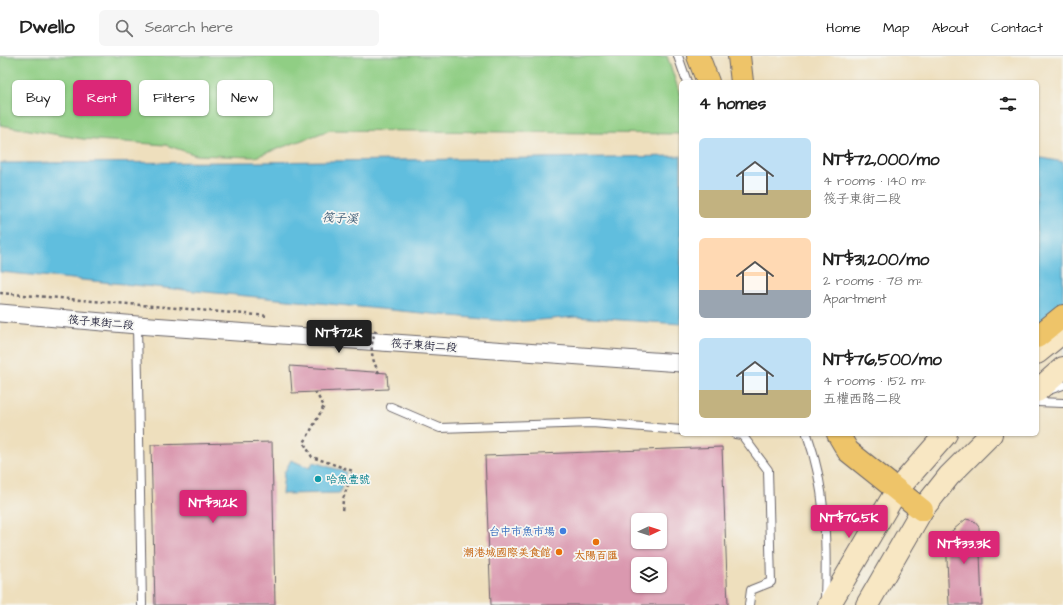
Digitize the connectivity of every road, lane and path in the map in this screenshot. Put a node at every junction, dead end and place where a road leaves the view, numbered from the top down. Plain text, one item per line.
1 (678, 56) edge
2 (698, 56) edge
3 (739, 56) edge
4 (686, 80) edge
5 (707, 80) edge
6 (742, 80) edge
7 (0, 313) edge
8 (1063, 316) edge
9 (137, 325) junction
10 (376, 330) dead end
11 (1063, 332) edge
12 (1039, 335) edge
13 (1039, 351) edge
14 (679, 363) edge
15 (1063, 368) edge
16 (379, 373) dead end
17 (1044, 391) edge
18 (315, 392) dead end
19 (1063, 403) edge
20 (391, 407) dead end
21 (679, 430) edge
22 (743, 436) edge
23 (808, 436) edge
24 (839, 436) edge
25 (944, 436) edge
26 (989, 436) edge
27 (898, 490) junction
28 (922, 510) junction
29 (342, 512) dead end
30 (142, 605) edge
31 (749, 605) edge
32 (825, 605) edge
33 (829, 605) edge
34 (867, 605) edge

1 - 4 lane
2 - 5 highway
3 - 6 highway
7 - 9 street, 筏子東街二段
8 - 12 highway
9 - 14 street, 筏子東街二段
9 - 30 lane
10 - 16 path, bridge
11 - 13 main road
15 - 17 main road
17 - 19 lane
18 - 29 path
20 - 21 lane
22 - 31 lane
23 - 32 lane
24 - 27 highway
25 - 27 main road
26 - 28 main road
27 - 28 highway
27 - 33 main road
28 - 34 main road

